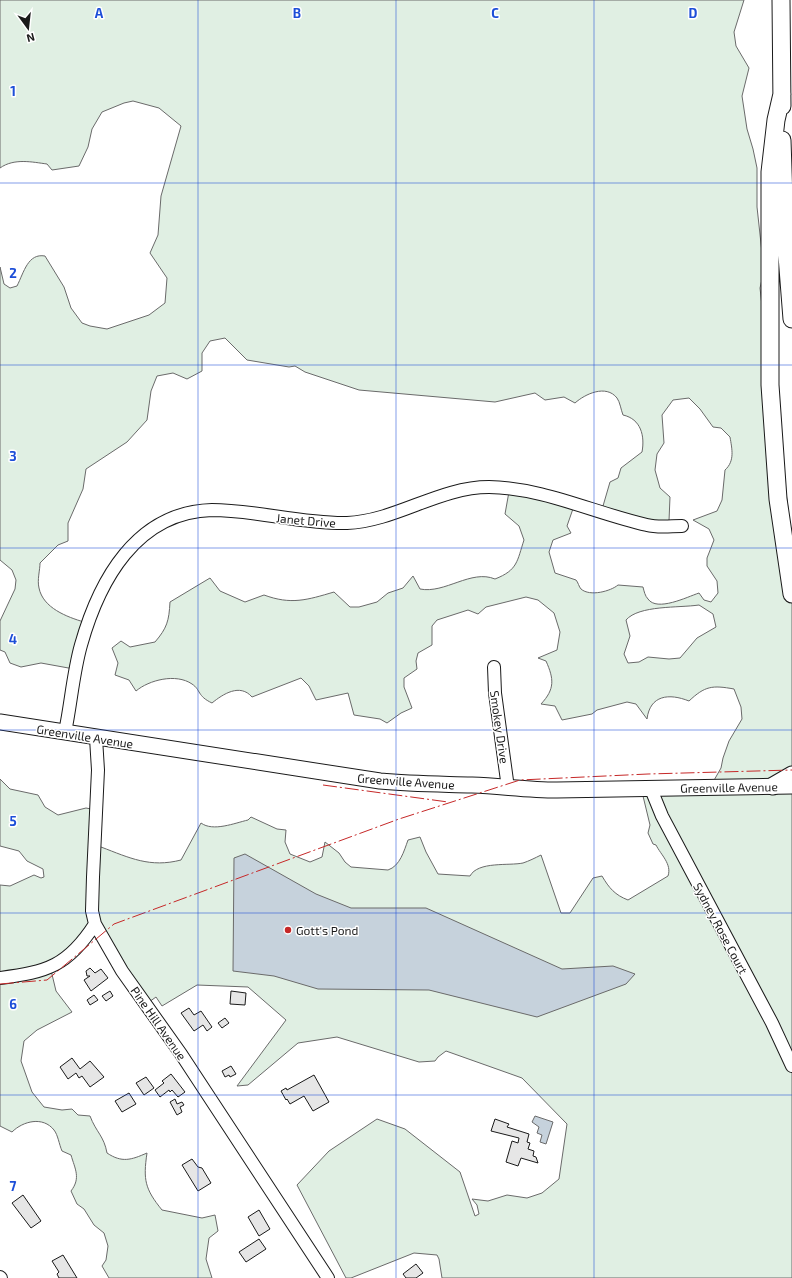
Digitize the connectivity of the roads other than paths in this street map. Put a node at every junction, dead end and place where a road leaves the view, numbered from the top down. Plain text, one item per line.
1 (781, 0) edge
2 (782, 94) junction
3 (792, 319) edge
4 (682, 526) dead end
5 (792, 594) edge
6 (494, 667) dead end
7 (0, 722) edge
8 (65, 732) junction
9 (96, 738) junction
10 (792, 775) edge
11 (773, 786) junction
12 (792, 786) edge
13 (508, 788) junction
14 (651, 789) junction
15 (95, 924) junction
16 (0, 978) edge
17 (792, 1066) edge
18 (328, 1278) edge

1 - 2 highway
2 - 3 highway
2 - 5 highway
4 - 8 street, Janet Drive
6 - 13 street, Smokey Drive
7 - 8 main road, Greenville Avenue
8 - 9 main road, Greenville Avenue
9 - 13 main road, Greenville Avenue
9 - 15 street, Pine Hill Avenue
10 - 11 highway
11 - 12 main road, Greenville Avenue
11 - 14 main road, Greenville Avenue
13 - 14 main road, Greenville Avenue
14 - 17 street, Sydney Rose Court
15 - 16 street
15 - 18 street, Pine Hill Avenue

